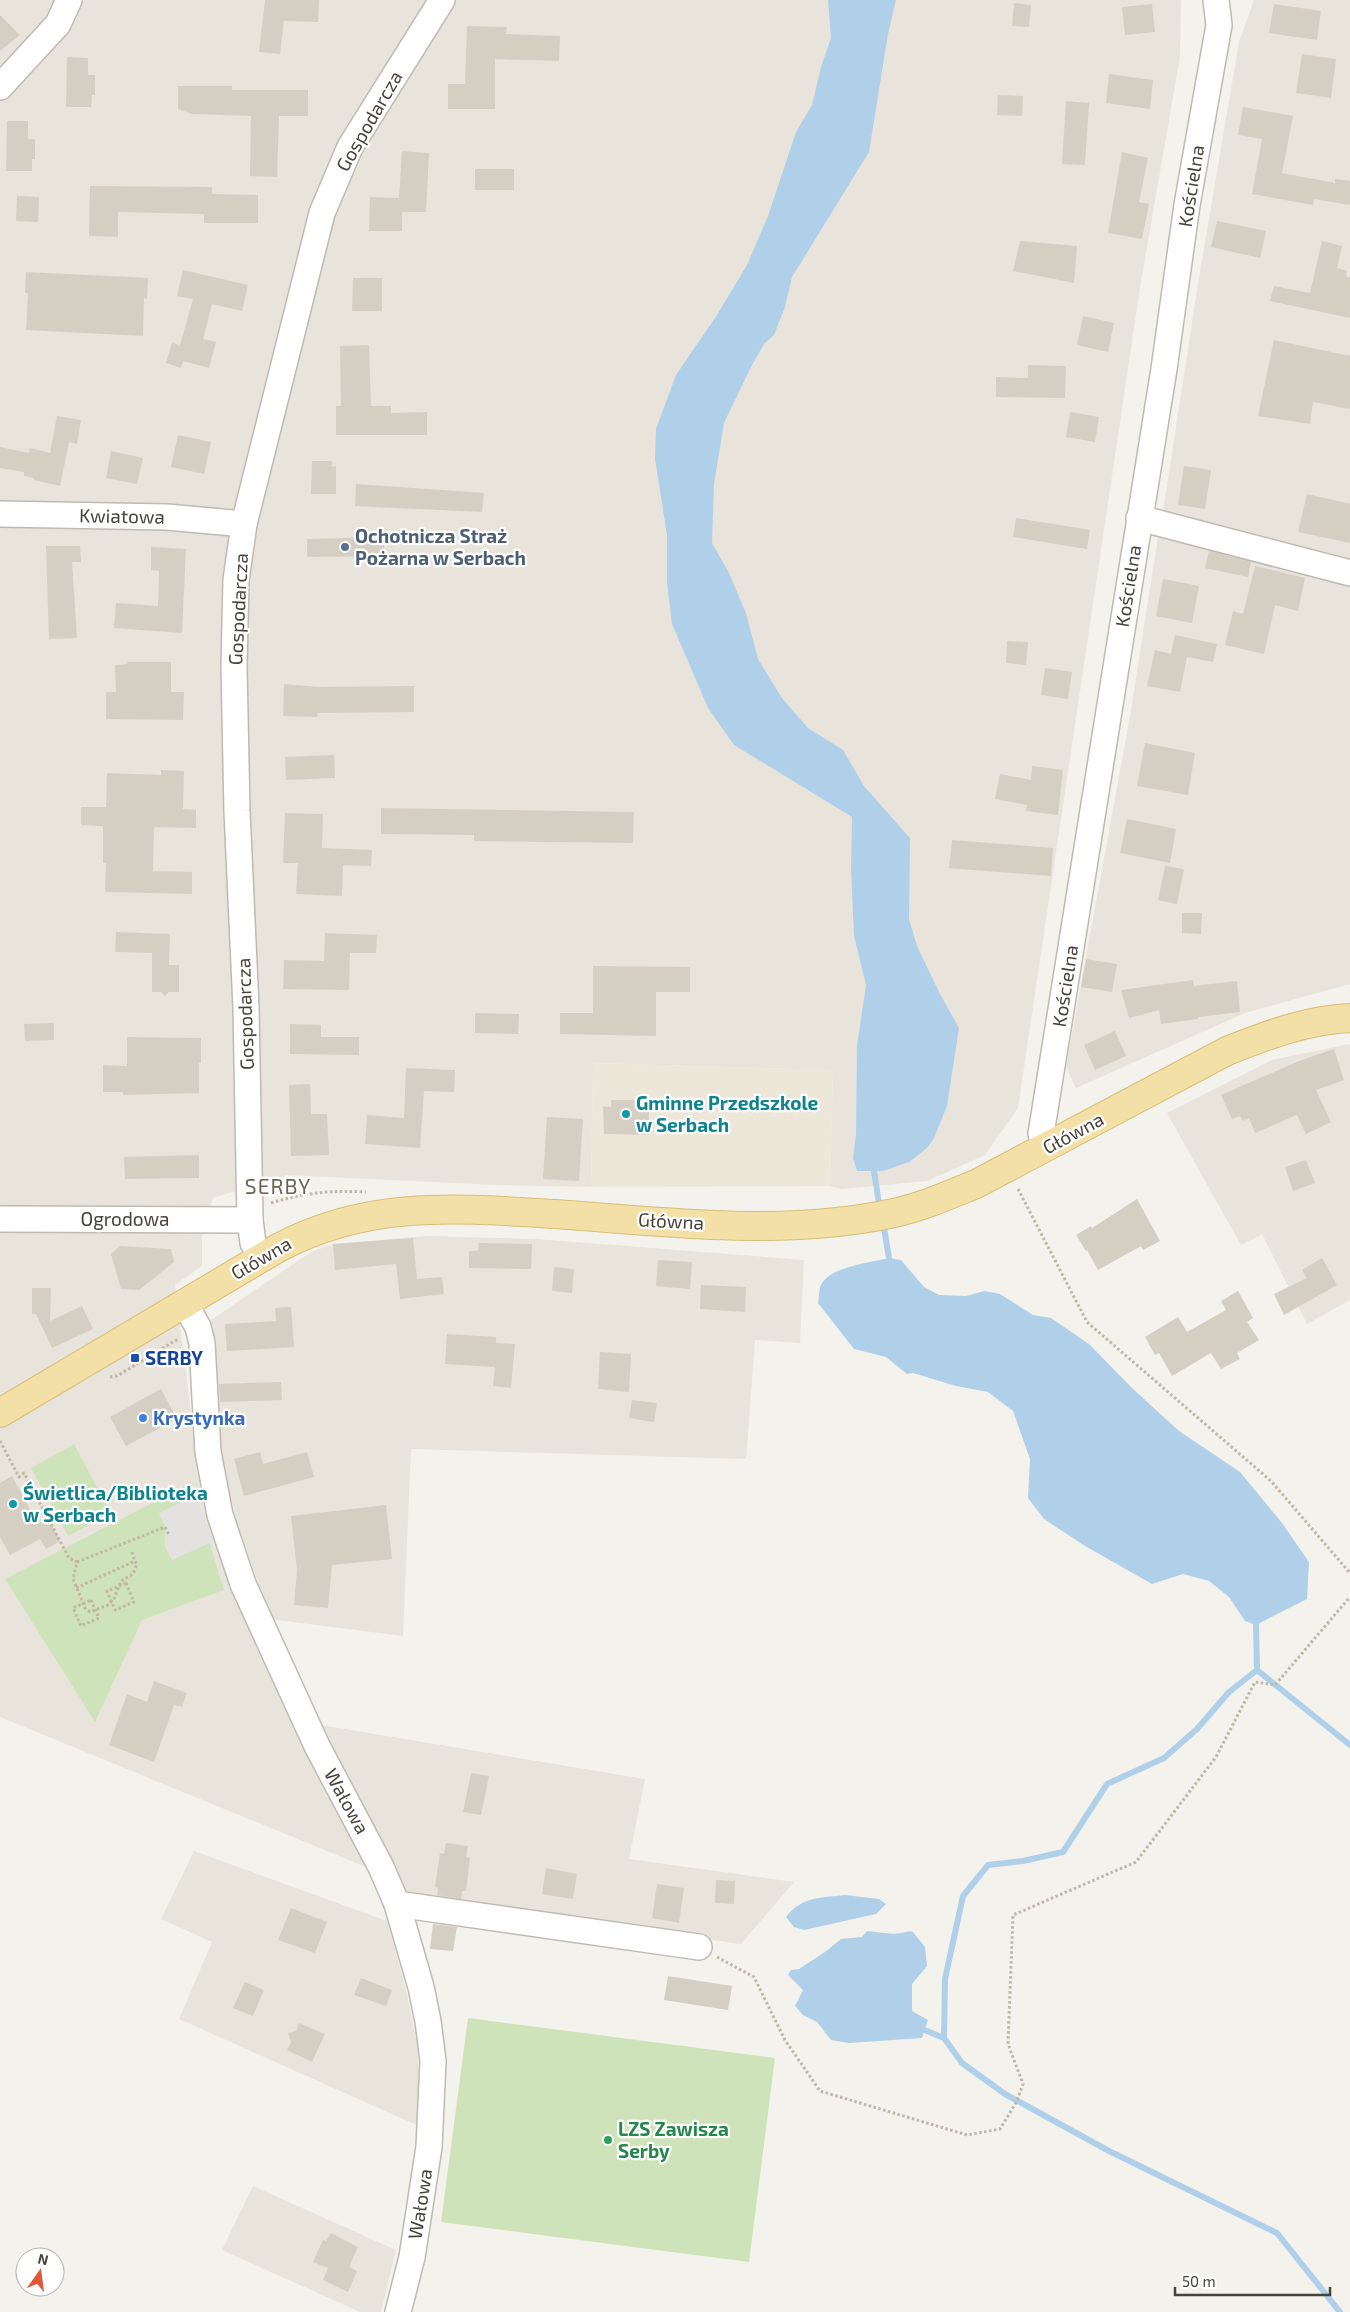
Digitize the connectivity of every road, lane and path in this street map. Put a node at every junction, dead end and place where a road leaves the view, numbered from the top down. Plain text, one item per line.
1 (70, 0) edge
2 (442, 0) edge
3 (1216, 0) edge
4 (1228, 0) edge
5 (1219, 25) junction
6 (0, 87) edge
7 (0, 514) edge
8 (1139, 518) junction
9 (244, 524) junction
10 (1350, 573) edge
11 (1350, 1018) edge
12 (1049, 1146) junction
13 (1016, 1186) dead end
14 (250, 1190) junction
15 (371, 1192) dead end
16 (0, 1219) edge
17 (250, 1220) junction
18 (262, 1257) junction
19 (185, 1304) junction
20 (198, 1327) junction
21 (106, 1378) dead end
22 (0, 1413) edge
23 (0, 1441) edge
24 (169, 1535) dead end
25 (132, 1552) dead end
26 (135, 1561) junction
27 (77, 1562) junction
28 (1350, 1573) edge
29 (76, 1588) junction
30 (1350, 1597) edge
31 (111, 1602) junction
32 (99, 1618) joint
33 (397, 1904) junction
34 (699, 1947) joint
35 (398, 2312) edge

1 - 6 street
2 - 9 street, Gospodarcza
3 - 5 street, Kościelna
4 - 5 street, Kościelna
5 - 8 street, Kościelna
7 - 9 street, Kwiatowa
8 - 10 street
8 - 12 street, Kościelna
9 - 14 street, Gospodarcza
11 - 12 main road, Główna
12 - 18 main road, Główna
13 - 28 path
14 - 15 path
14 - 17 street, Gospodarcza
16 - 17 street, Ogrodowa
17 - 18 street, Gospodarcza
18 - 19 main road, Główna
19 - 20 street, Wałowa
19 - 22 main road, Główna
20 - 21 path
20 - 33 street, Wałowa
23 - 27 path
24 - 27 path
25 - 26 path
26 - 29 path
26 - 31 path
27 - 29 path
29 - 31 path
30 - 34 path
31 - 31 path
32 - 32 path
33 - 34 street
33 - 35 street, Wałowa

